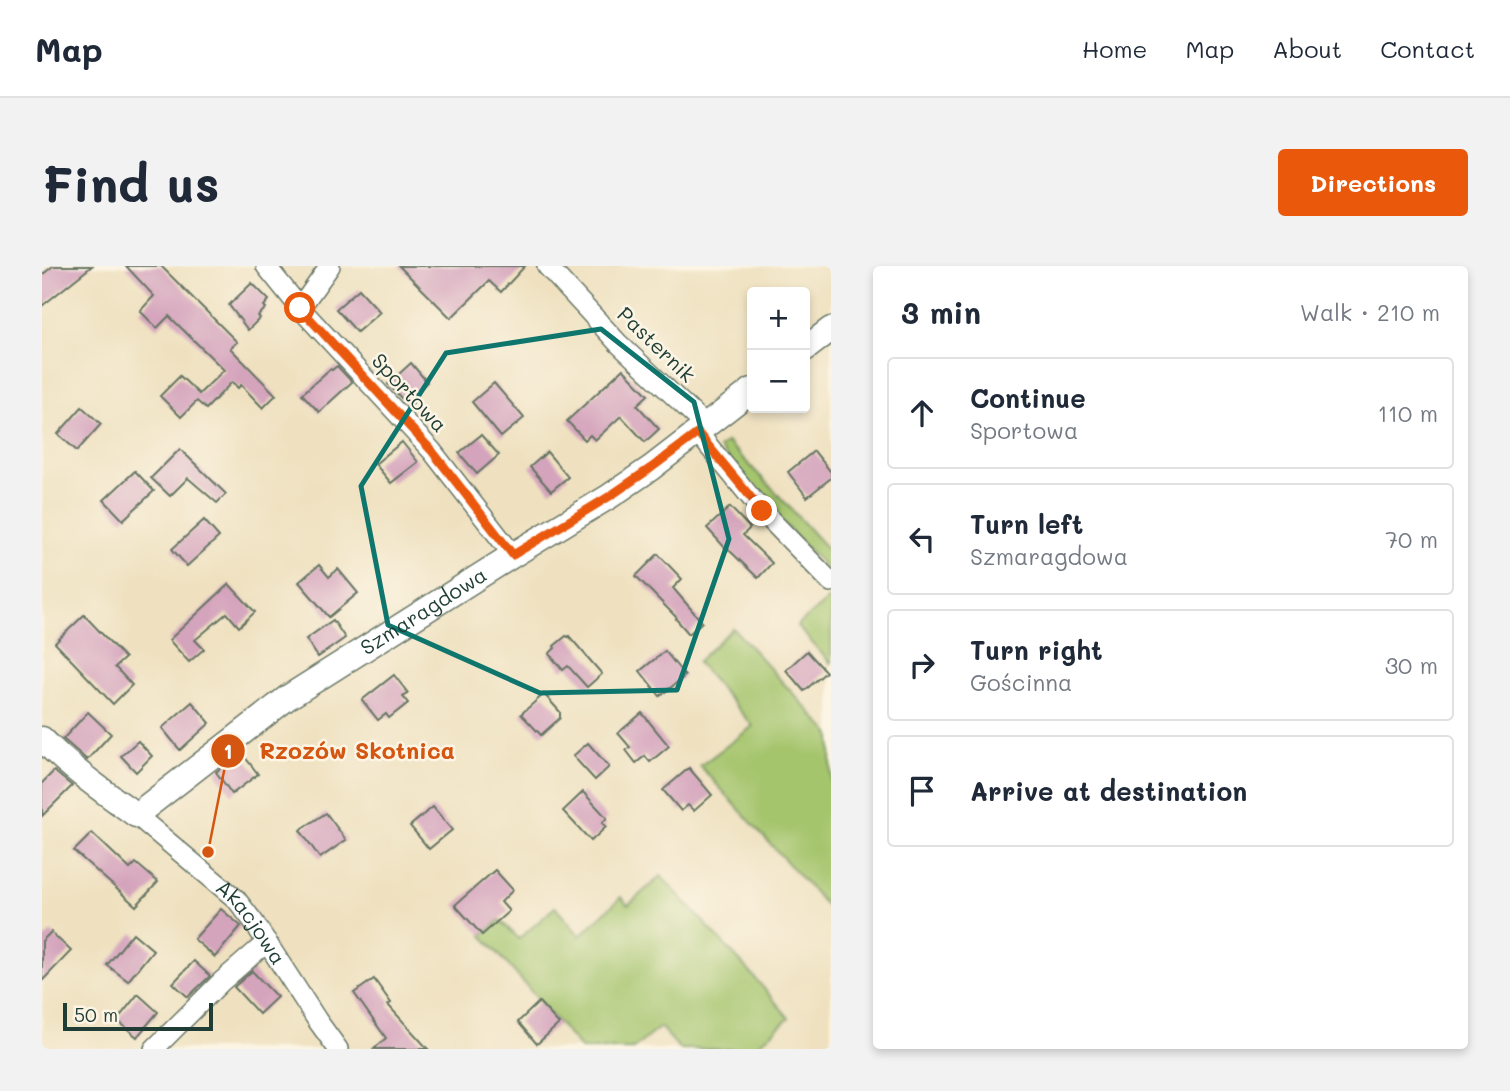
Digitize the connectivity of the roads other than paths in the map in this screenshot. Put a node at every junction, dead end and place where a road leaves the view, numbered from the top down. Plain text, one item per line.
1 (266, 266) edge
2 (330, 266) edge
3 (547, 266) edge
4 (300, 308) junction
5 (831, 329) edge
6 (810, 345) edge
7 (747, 394) edge
8 (702, 429) junction
9 (513, 555) junction
10 (831, 582) edge
11 (42, 739) edge
12 (136, 815) junction
13 (267, 942) junction
14 (154, 1049) edge
15 (338, 1049) edge

1 - 4 street, Sportowa
2 - 4 street
3 - 8 street, Pasternik
4 - 9 street, Sportowa
5 - 6 street
7 - 8 street, Szmaragdowa
8 - 9 street, Szmaragdowa
8 - 10 street, Pasternik
9 - 12 street, Szmaragdowa
11 - 12 street, Akacjowa
12 - 13 street, Akacjowa
13 - 14 street
13 - 15 street, Akacjowa

